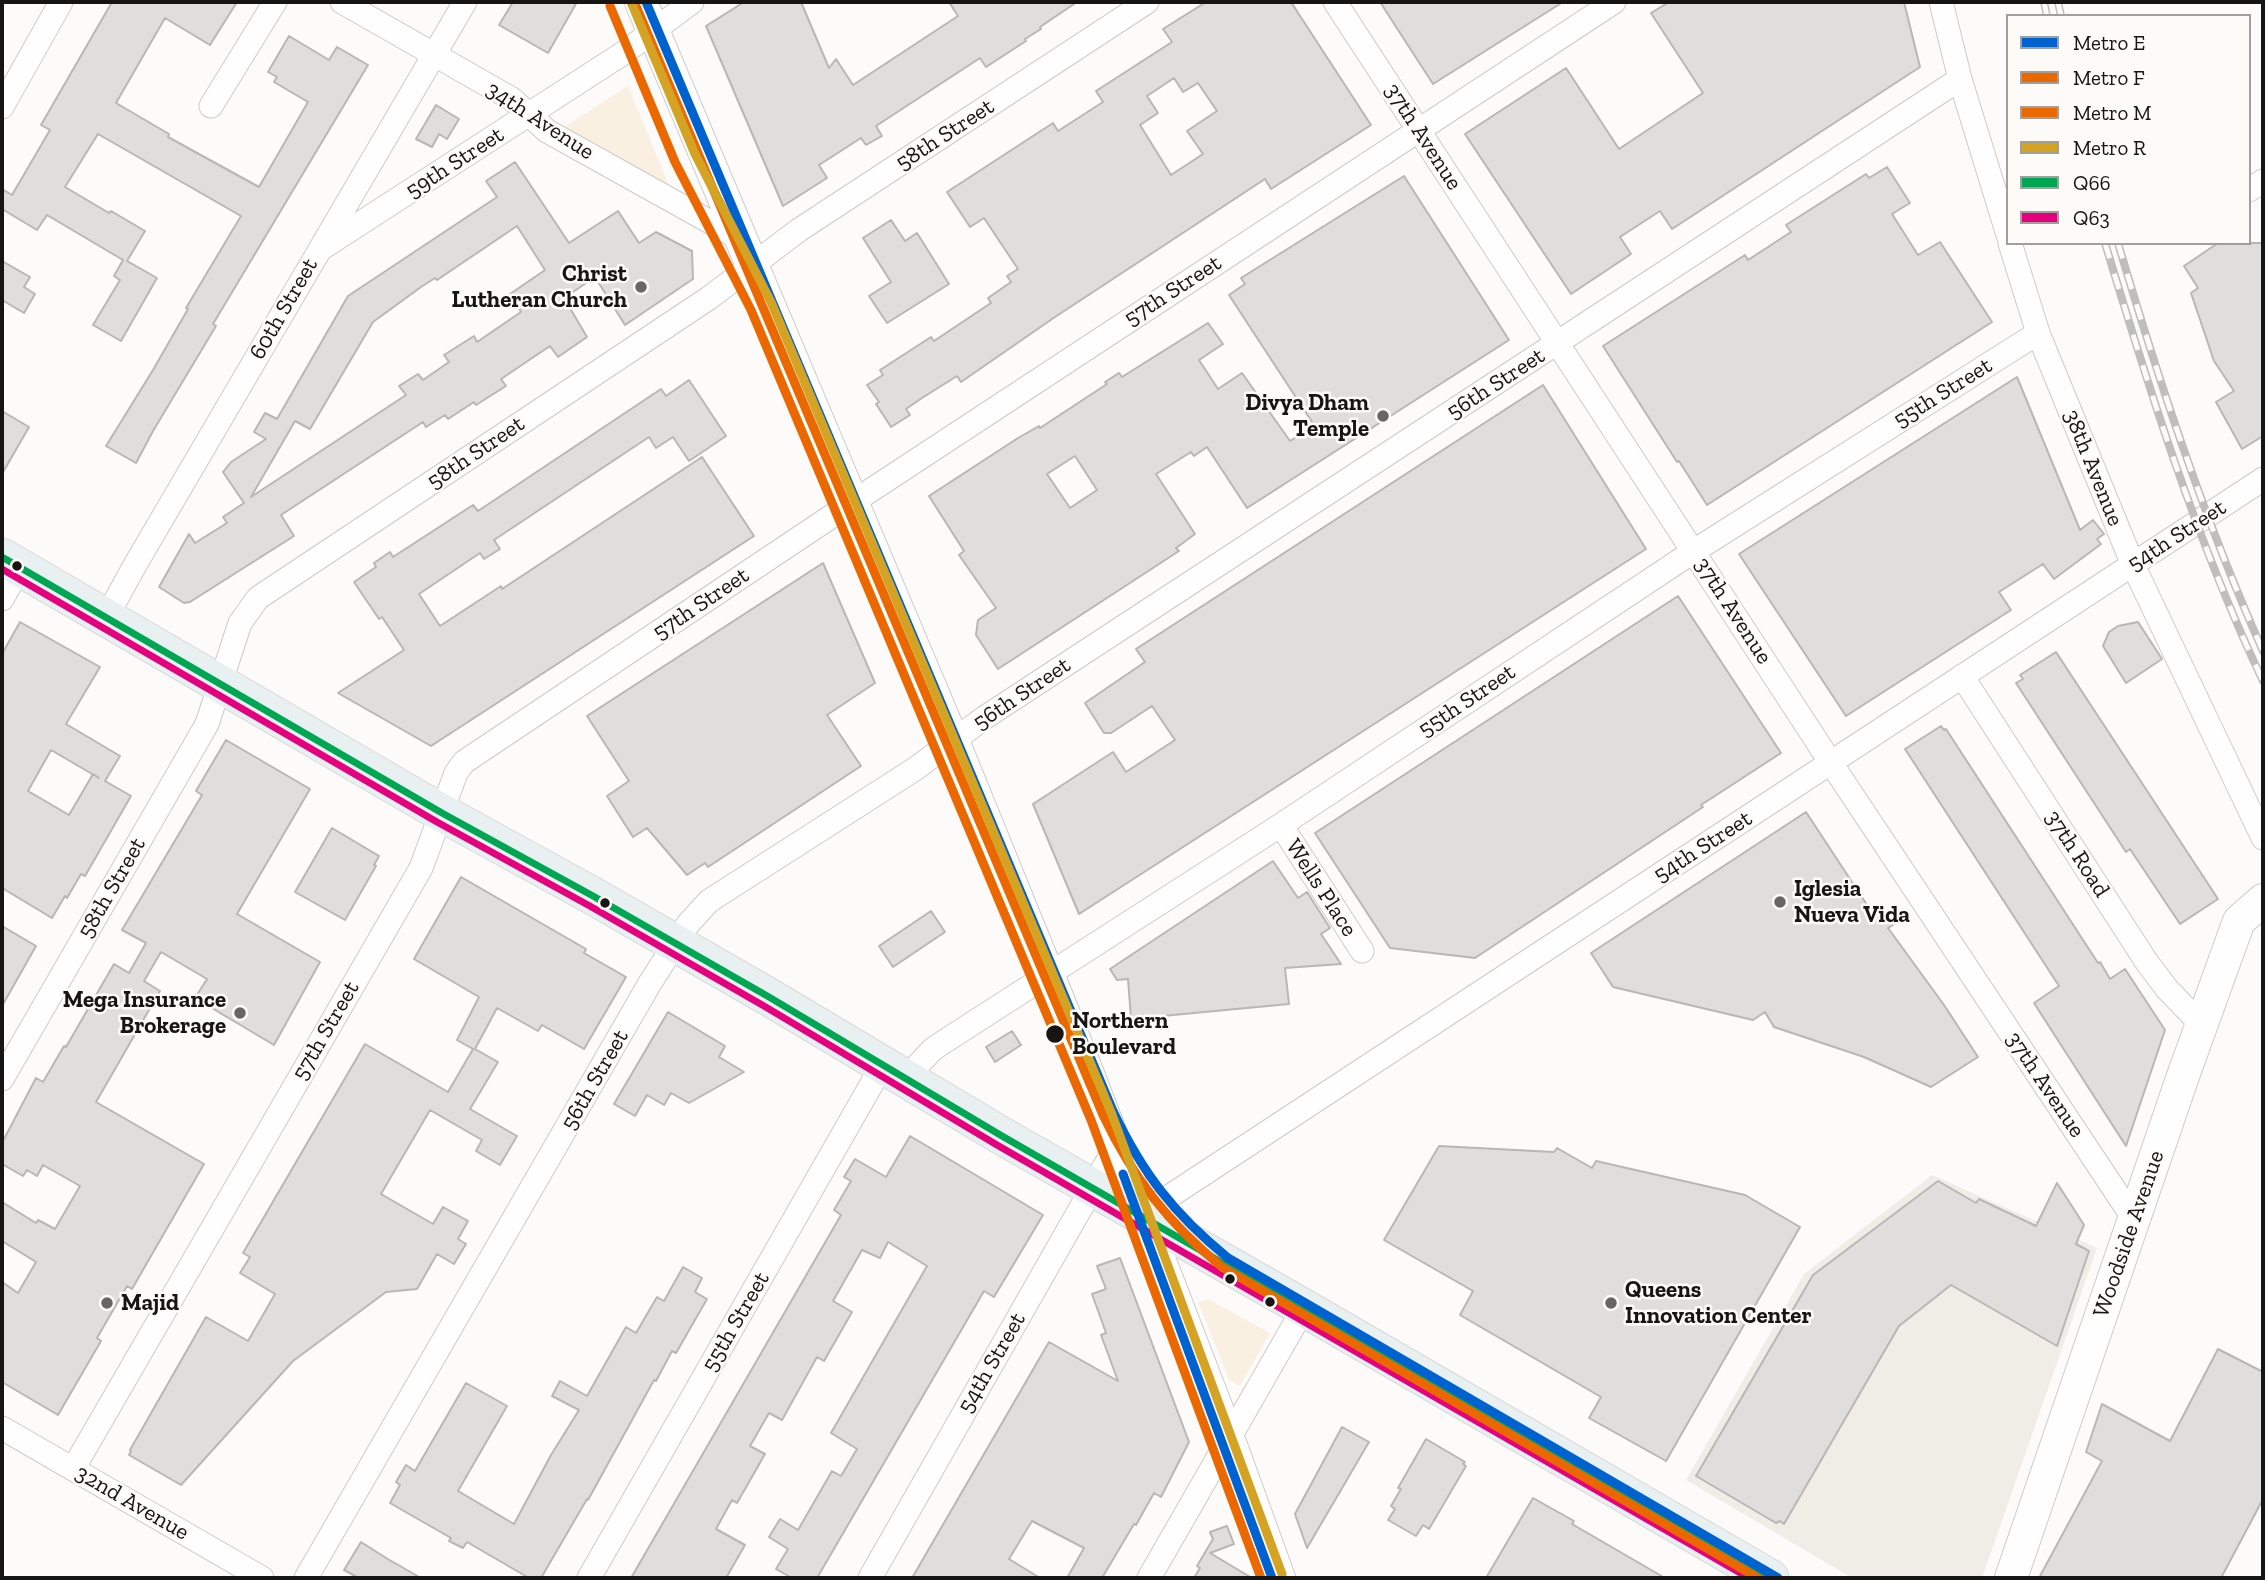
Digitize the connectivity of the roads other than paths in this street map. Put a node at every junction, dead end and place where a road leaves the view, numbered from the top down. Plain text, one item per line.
1 (61, 2) edge
2 (275, 2) edge
3 (342, 2) edge
4 (465, 2) edge
5 (692, 2) edge
6 (1147, 2) edge
7 (1335, 2) edge
8 (1614, 2) edge
9 (1941, 2) edge
10 (647, 16) edge
11 (434, 54) junction
12 (1960, 79) junction
13 (211, 106) dead end
14 (2, 107) edge
15 (529, 115) junction
16 (1418, 129) junction
17 (2006, 228) edge
18 (2011, 245) edge
19 (319, 250) junction
20 (746, 252) junction
21 (2038, 333) junction
22 (1557, 344) junction
23 (2263, 479) edge
24 (853, 502) junction
25 (1694, 551) junction
26 (11, 562) edge
27 (2133, 565) junction
28 (2, 598) edge
29 (106, 618) junction
30 (1962, 676) junction
31 (219, 683) junction
32 (953, 741) junction
33 (1831, 763) junction
34 (442, 813) junction
35 (1281, 825) junction
36 (2263, 838) edge
37 (2263, 900) edge
38 (674, 943) junction
39 (1362, 951) dead end
40 (1047, 975) junction
41 (2201, 1024) junction
42 (893, 1073) junction
43 (2, 1079) edge
44 (1115, 1148) junction
45 (1092, 1186) junction
46 (1142, 1215) junction
47 (2134, 1219) junction
48 (1304, 1308) junction
49 (2, 1428) edge
50 (1229, 1440) junction
51 (73, 1469) junction
52 (262, 1578) edge
53 (306, 1578) edge
54 (589, 1578) edge
55 (870, 1578) edge
56 (1149, 1578) edge
57 (1279, 1578) edge
58 (1770, 1578) edge
59 (2011, 1578) edge

1 - 14 street
2 - 13 street
3 - 11 street, 34th Avenue
4 - 11 street, 60th Street
5 - 10 street, 59th Street
6 - 20 street, 58th Street
7 - 16 street, 37th Avenue
8 - 16 street, 57th Street
9 - 12 street
10 - 15 street, 59th Street
10 - 20 main road
11 - 15 street, 34th Avenue
11 - 19 street, 60th Street
12 - 17 street
12 - 22 street, 56th Street
15 - 19 street, 59th Street
15 - 20 street, 34th Avenue
16 - 22 street, 37th Avenue
16 - 24 street, 57th Street
18 - 21 street, 38th Avenue
19 - 29 street, 60th Street
20 - 24 main road
20 - 31 street, 58th Street
21 - 25 street, 55th Street
21 - 27 street, 38th Avenue
22 - 25 street, 37th Avenue
22 - 32 street, 56th Street
23 - 27 street, 54th Street
24 - 32 main road
24 - 34 street, 57th Street
25 - 33 street, 37th Avenue
25 - 35 street, 55th Street
26 - 28 street
26 - 29 main road
27 - 30 street, 54th Street
27 - 36 street, 38th Avenue
29 - 31 main road
30 - 33 street, 54th Street
30 - 41 street, 37th Road
31 - 34 main road
31 - 43 street, 58th Street
32 - 38 street, 56th Street
32 - 40 main road
33 - 46 street, 54th Street
33 - 47 street, 37th Avenue
34 - 38 main road
34 - 51 street, 57th Street
35 - 39 street, Wells Place
35 - 40 street, 55th Street
37 - 41 main road, Woodside Avenue
38 - 42 main road
38 - 53 street, 56th Street
40 - 42 street, 55th Street
40 - 44 main road
41 - 47 main road, Woodside Avenue
42 - 45 main road
42 - 54 street, 55th Street
44 - 45 street, 54th Street
44 - 46 main road
45 - 46 main road
45 - 55 street, 54th Street
46 - 48 main road
46 - 50 main road
47 - 59 main road, Woodside Avenue
48 - 50 street
48 - 58 main road
49 - 51 street, 32nd Avenue
50 - 56 street
50 - 57 main road
51 - 52 street, 32nd Avenue

